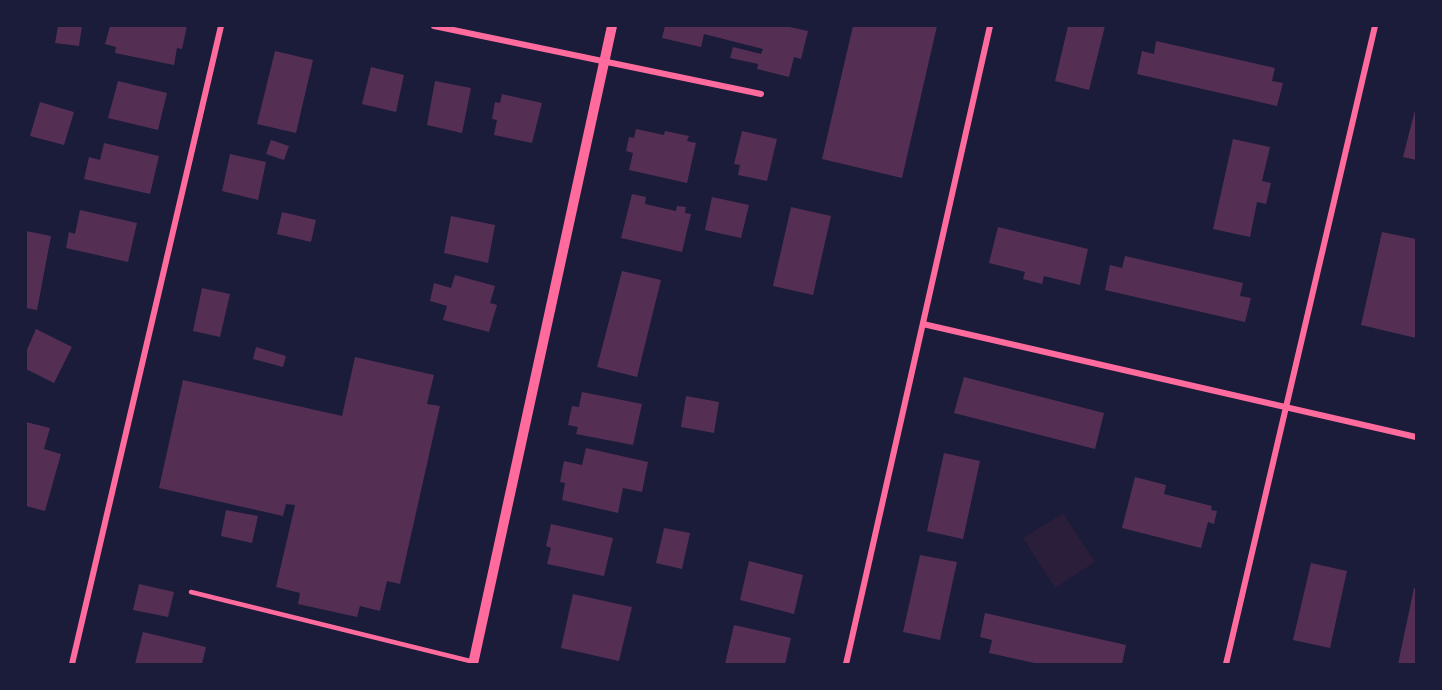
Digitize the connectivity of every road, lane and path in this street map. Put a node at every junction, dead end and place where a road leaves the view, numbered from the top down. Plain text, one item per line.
1 (220, 26) edge
2 (434, 26) edge
3 (612, 26) edge
4 (990, 26) edge
5 (1375, 26) edge
6 (604, 61) junction
7 (761, 94) dead end
8 (923, 324) junction
9 (1286, 407) junction
10 (1416, 437) edge
11 (191, 592) dead end
12 (474, 663) edge
13 (72, 664) edge
14 (846, 664) edge
15 (1226, 664) edge

1 - 13 street
2 - 6 street
3 - 6 street
4 - 8 street
5 - 9 street
6 - 7 street
6 - 12 street
8 - 9 street
8 - 14 street
9 - 10 street
9 - 15 street
11 - 12 lane

